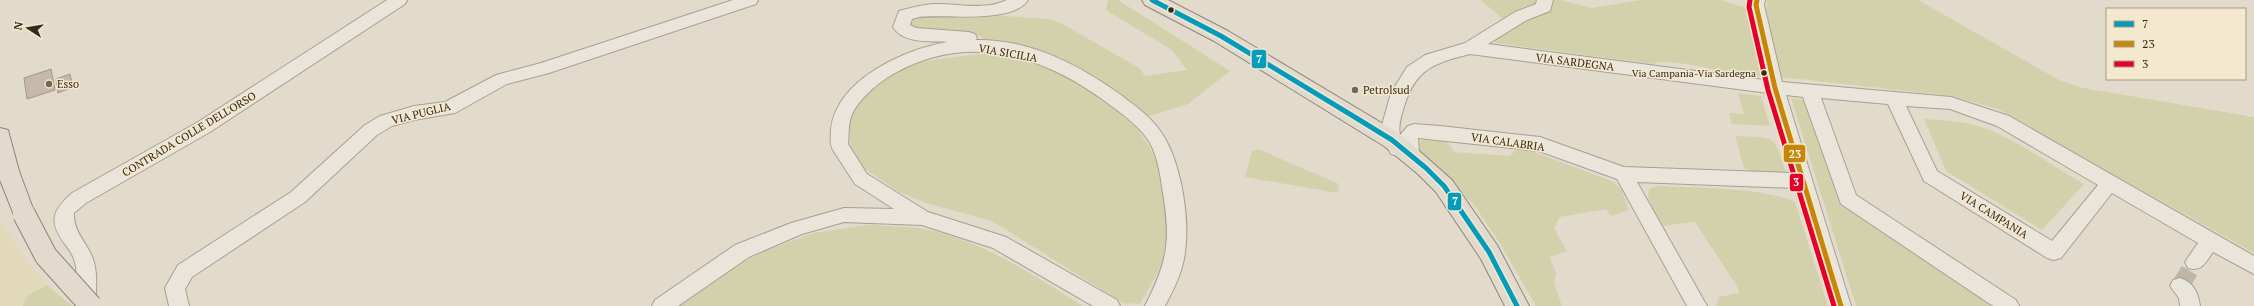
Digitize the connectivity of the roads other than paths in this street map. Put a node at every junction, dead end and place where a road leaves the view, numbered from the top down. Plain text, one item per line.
1 (399, 0) edge
2 (750, 0) edge
3 (1020, 0) edge
4 (1152, 0) edge
5 (1545, 0) edge
6 (1757, 0) edge
7 (1180, 16) junction
8 (979, 46) junction
9 (1470, 48) junction
10 (1775, 88) junction
11 (1810, 91) junction
12 (1894, 98) junction
13 (1394, 110) junction
14 (1353, 116) junction
15 (0, 136) edge
16 (1392, 140) junction
17 (1410, 154) junction
18 (1420, 174) junction
19 (1623, 174) junction
20 (1802, 181) junction
21 (2110, 183) junction
22 (1458, 208) junction
23 (922, 218) junction
24 (2210, 241) junction
25 (2195, 262) tunnel mouth
26 (2254, 266) edge
27 (2180, 286) dead end
28 (85, 306) edge
29 (91, 306) edge
30 (180, 306) edge
31 (662, 306) edge
32 (1110, 306) edge
33 (1155, 306) edge
34 (1517, 306) edge
35 (1697, 306) edge
36 (1841, 306) edge
37 (2009, 306) edge
38 (2190, 306) edge

1 - 28 street, CONTRADA COLLE DELL'ORSO
2 - 30 street, VIA PUGLIA
3 - 8 street
4 - 7 main road
5 - 9 street, VIA SARDEGNA
6 - 10 street
7 - 14 main road
7 - 18 main road
8 - 23 street, VIA SICILIA
8 - 33 street, VIA SICILIA
9 - 10 street, VIA SARDEGNA
9 - 13 street, VIA SARDEGNA
10 - 11 street
10 - 20 street
11 - 12 street
11 - 37 street
12 - 21 street
12 - 21 street, VIA CAMPANIA
13 - 14 street, VIA SARDEGNA
13 - 16 street, VIA SARDEGNA
13 - 17 street, VIA SARDEGNA
14 - 16 main road
15 - 29 main road, bridge
16 - 17 main road
16 - 18 street
17 - 19 street, VIA CALABRIA
17 - 22 main road
18 - 22 main road
19 - 20 street, VIA CALABRIA
19 - 35 street
20 - 36 street
21 - 24 street
22 - 34 main road
23 - 31 street
23 - 32 street, VIA SICILIA
24 - 25 street
24 - 26 street
27 - 38 street

